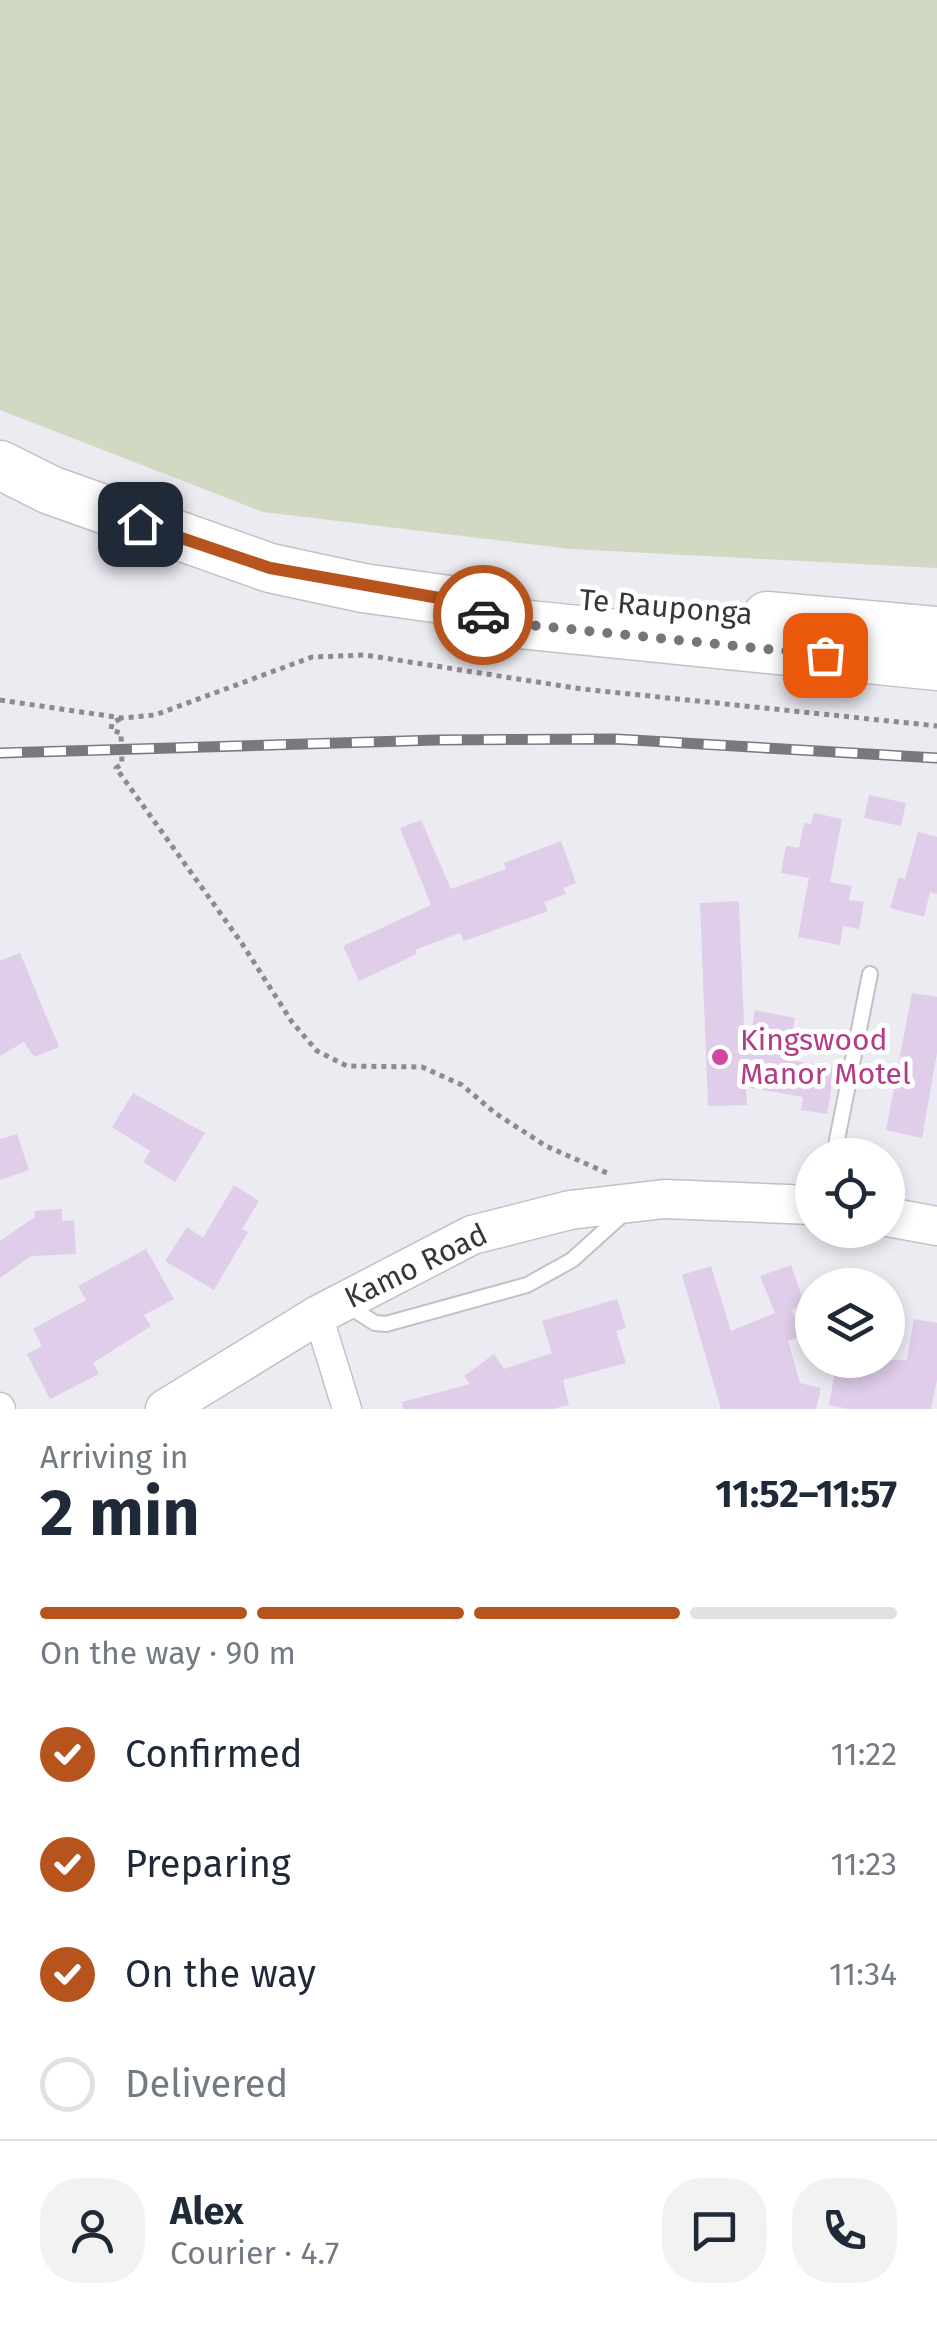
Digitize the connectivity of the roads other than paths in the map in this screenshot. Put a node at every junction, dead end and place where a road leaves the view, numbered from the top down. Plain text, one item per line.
1 (0, 465) edge
2 (456, 601) junction
3 (937, 631) edge
4 (937, 666) edge
5 (870, 974) dead end
6 (837, 1138) edge
7 (624, 1190) junction
8 (795, 1204) edge
9 (905, 1220) edge
10 (937, 1226) edge
11 (330, 1308) junction
12 (165, 1409) edge
13 (347, 1409) edge

1 - 2 highway, Te Rauponga
2 - 3 highway, Te Rauponga
2 - 4 highway, Te Rauponga
5 - 6 lane
7 - 8 main road, Kamo Road
7 - 11 main road, Kamo Road
7 - 11 lane
9 - 10 main road
11 - 12 main road, Kamo Road
11 - 13 street

